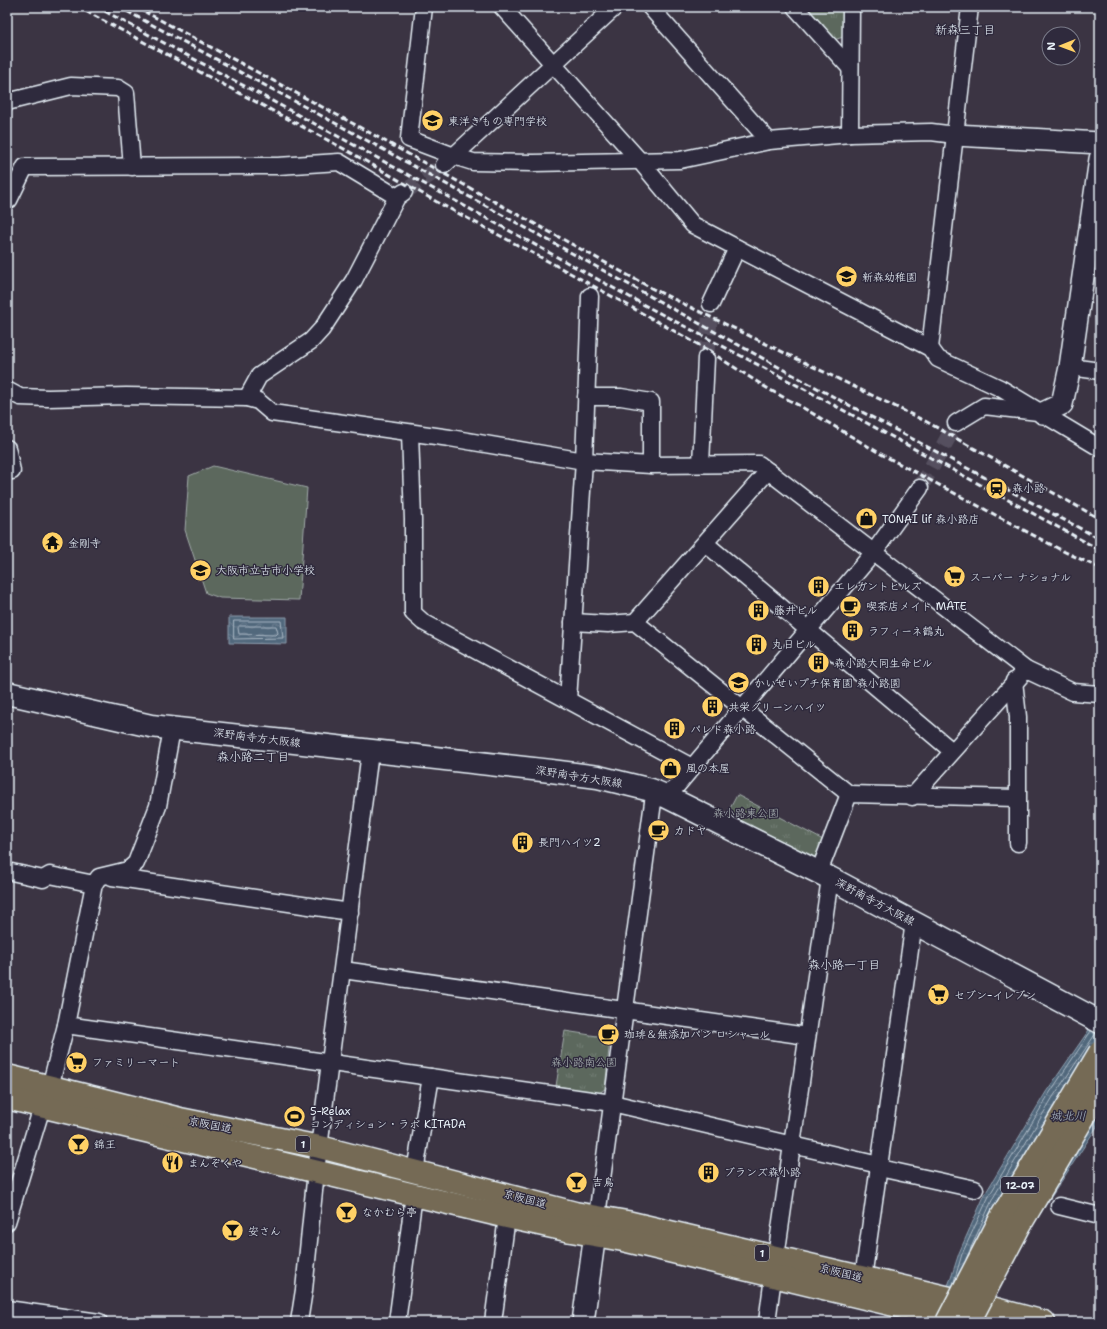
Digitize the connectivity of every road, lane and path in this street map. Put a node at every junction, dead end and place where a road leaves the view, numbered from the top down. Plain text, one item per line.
1 (424, 7) edge
2 (502, 7) edge
3 (615, 7) edge
4 (650, 7) edge
5 (795, 7) edge
6 (851, 7) edge
7 (970, 7) edge
8 (553, 64) junction
9 (850, 68) junction
10 (7, 102) edge
11 (850, 134) junction
12 (955, 135) junction
13 (769, 141) junction
14 (1100, 143) edge
15 (1100, 159) edge
16 (449, 161) junction
17 (640, 161) junction
18 (132, 167) junction
19 (9, 200) dead end
20 (737, 248) junction
21 (590, 296) dead end
22 (711, 304) tunnel mouth
23 (930, 348) junction
24 (706, 358) tunnel mouth
25 (1070, 367) junction
26 (1100, 371) edge
27 (7, 390) edge
28 (586, 397) junction
29 (247, 398) junction
30 (1043, 413) junction
31 (956, 423) tunnel mouth
32 (410, 433) junction
33 (7, 448) edge
34 (1100, 448) edge
35 (584, 461) junction
36 (701, 464) junction
37 (651, 465) junction
38 (12, 471) dead end
39 (768, 471) junction
40 (920, 488) tunnel mouth
41 (705, 543) junction
42 (874, 552) junction
43 (573, 622) junction
44 (635, 622) junction
45 (807, 629) junction
46 (1026, 670) junction
47 (1014, 681) junction
48 (7, 693) edge
49 (1100, 694) edge
50 (568, 700) junction
51 (742, 707) junction
52 (172, 728) junction
53 (952, 751) junction
54 (370, 752) junction
55 (692, 767) junction
56 (850, 794) junction
57 (663, 795) junction
58 (912, 796) junction
59 (1017, 798) junction
60 (1018, 843) dead end
61 (7, 871) edge
62 (824, 875) junction
63 (99, 880) junction
64 (350, 912) junction
65 (914, 922) junction
66 (343, 970) junction
67 (624, 1011) junction
68 (1100, 1022) edge
69 (66, 1025) junction
70 (806, 1036) junction
71 (1100, 1052) edge
72 (331, 1063) junction
73 (7, 1076) edge
74 (431, 1077) junction
75 (1100, 1090) edge
76 (46, 1097) junction
77 (7, 1098) edge
78 (612, 1103) junction
79 (793, 1145) junction
80 (320, 1147) junction
81 (879, 1165) junction
82 (316, 1171) junction
83 (415, 1171) junction
84 (975, 1189) dead end
85 (414, 1195) junction
86 (1059, 1206) dead end
87 (1100, 1216) edge
88 (507, 1217) junction
89 (7, 1222) edge
90 (596, 1226) junction
91 (774, 1267) junction
92 (863, 1278) junction
93 (921, 1301) junction
94 (7, 1309) edge
95 (99, 1322) edge
96 (299, 1322) edge
97 (397, 1322) edge
98 (493, 1322) edge
99 (583, 1322) edge
100 (767, 1322) edge
101 (947, 1322) edge
102 (965, 1322) edge
103 (969, 1322) edge
104 (1044, 1322) edge

1 - 16 street
2 - 8 street
3 - 8 street
4 - 13 street
5 - 9 street
6 - 9 street
7 - 12 street
8 - 16 street
8 - 17 street
9 - 11 street
10 - 18 street
11 - 12 street
11 - 13 street
12 - 14 street
12 - 23 street
13 - 17 street
15 - 25 street
16 - 17 street
17 - 20 street
18 - 19 street
18 - 29 street
20 - 22 street
20 - 23 street
21 - 28 street
23 - 30 street
24 - 36 street
25 - 26 street
25 - 30 street
27 - 29 street
28 - 35 street
28 - 37 street
29 - 32 street
30 - 31 street
30 - 34 street
32 - 35 street
32 - 50 street
33 - 38 street
35 - 37 street
35 - 43 street
36 - 37 street
36 - 39 street
39 - 41 street
39 - 42 street
40 - 42 street
41 - 44 street
41 - 45 street
42 - 45 street
42 - 46 street
43 - 44 street
43 - 50 street
44 - 51 street
45 - 51 street
45 - 53 street
46 - 47 street
46 - 49 street
47 - 53 street
47 - 59 street
48 - 52 main road, 深野南寺方大阪線
50 - 55 street
51 - 55 street
51 - 56 street
52 - 54 main road, 深野南寺方大阪線
52 - 63 street
53 - 58 street
54 - 57 main road, 深野南寺方大阪線
54 - 64 street
55 - 57 street
56 - 58 street
56 - 62 street
57 - 62 main road, 深野南寺方大阪線
57 - 67 street
58 - 59 street
59 - 60 street
61 - 63 street
62 - 65 main road, 深野南寺方大阪線
62 - 70 street
63 - 64 street
63 - 69 street
64 - 66 street
65 - 68 main road, 深野南寺方大阪線
65 - 81 street
66 - 67 street
66 - 72 street
67 - 70 street
67 - 78 street
69 - 72 street
69 - 76 street
70 - 79 street
71 - 101 highway, 12-07, bridge
72 - 74 street
72 - 80 street
73 - 76 highway, 京阪国道 / 1
74 - 78 street
74 - 83 street
75 - 103 highway, bridge
76 - 77 highway, 京阪国道 / 1
76 - 80 highway, 京阪国道 / 1
76 - 82 highway, 京阪国道 / 1
76 - 89 street
78 - 79 street
78 - 90 street
79 - 81 street
79 - 91 street
80 - 82 street
80 - 83 highway, 京阪国道 / 1
81 - 84 street
81 - 92 street
82 - 85 highway, 京阪国道 / 1
82 - 96 street
83 - 90 highway, 京阪国道 / 1
85 - 88 highway, 京阪国道 / 1
85 - 97 street
86 - 87 street
88 - 90 highway, 京阪国道 / 1
88 - 98 street
90 - 91 highway, 京阪国道 / 1
90 - 99 street
91 - 92 highway, 京阪国道 / 1
91 - 93 highway, 京阪国道 / 1
91 - 100 street
92 - 93 highway, 京阪国道 / 1
93 - 102 highway, 京阪国道 / 1
93 - 104 highway, 京阪国道 / 1, bridge
94 - 95 street

